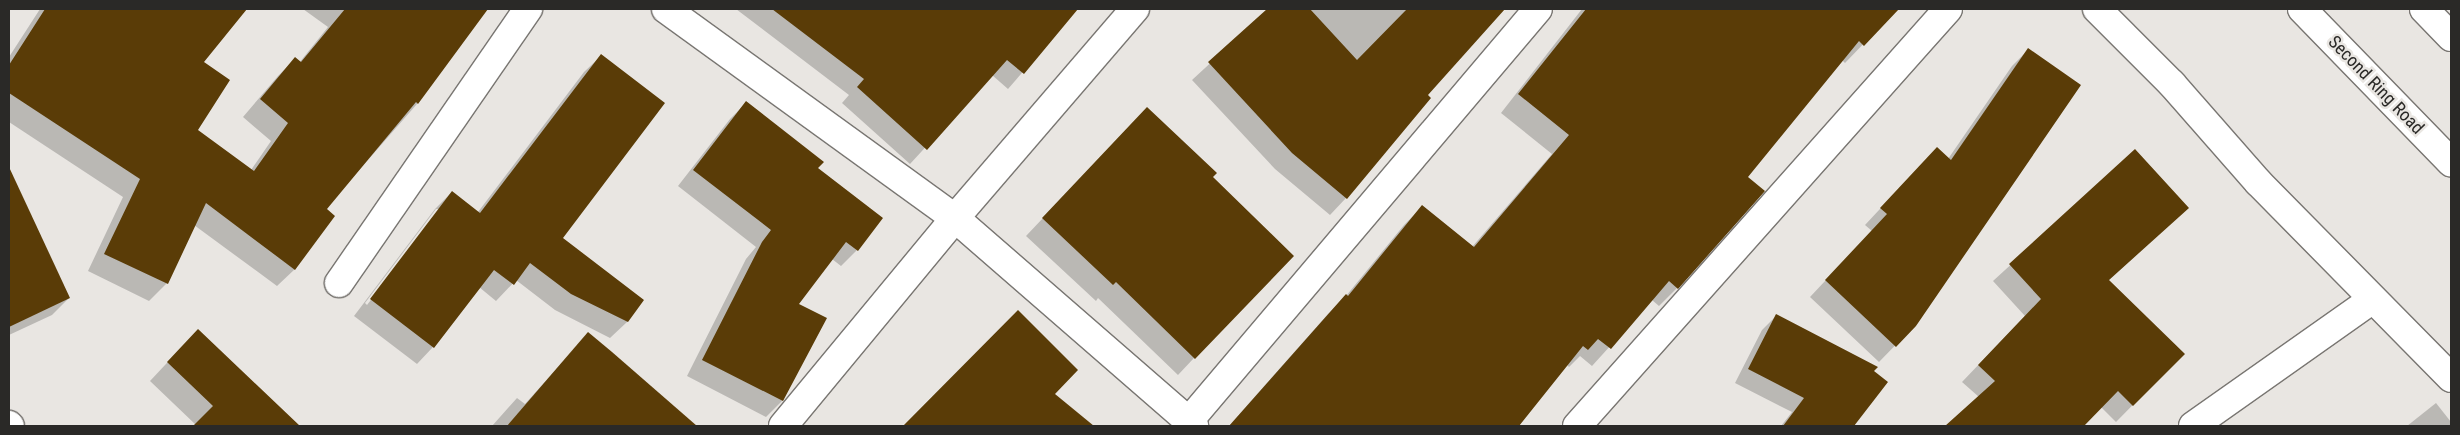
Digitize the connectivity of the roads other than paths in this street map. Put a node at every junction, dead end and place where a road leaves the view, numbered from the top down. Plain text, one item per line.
1 (528, 9) edge
2 (666, 9) edge
3 (1135, 9) edge
4 (1538, 9) edge
5 (1948, 9) edge
6 (2097, 9) edge
7 (2302, 9) edge
8 (2424, 9) edge
9 (2451, 37) edge
10 (2451, 162) edge
11 (955, 218) junction
12 (339, 283) dead end
13 (2373, 299) junction
14 (2451, 378) edge
15 (1191, 424) edge
16 (784, 426) edge
17 (1577, 426) edge
18 (2193, 426) edge

1 - 12 main road
2 - 11 main road
3 - 11 main road
4 - 15 main road
5 - 17 main road
6 - 13 main road
7 - 10 main road, Second Ring Road
8 - 9 main road
11 - 15 main road
11 - 16 main road
13 - 14 main road
13 - 18 main road

